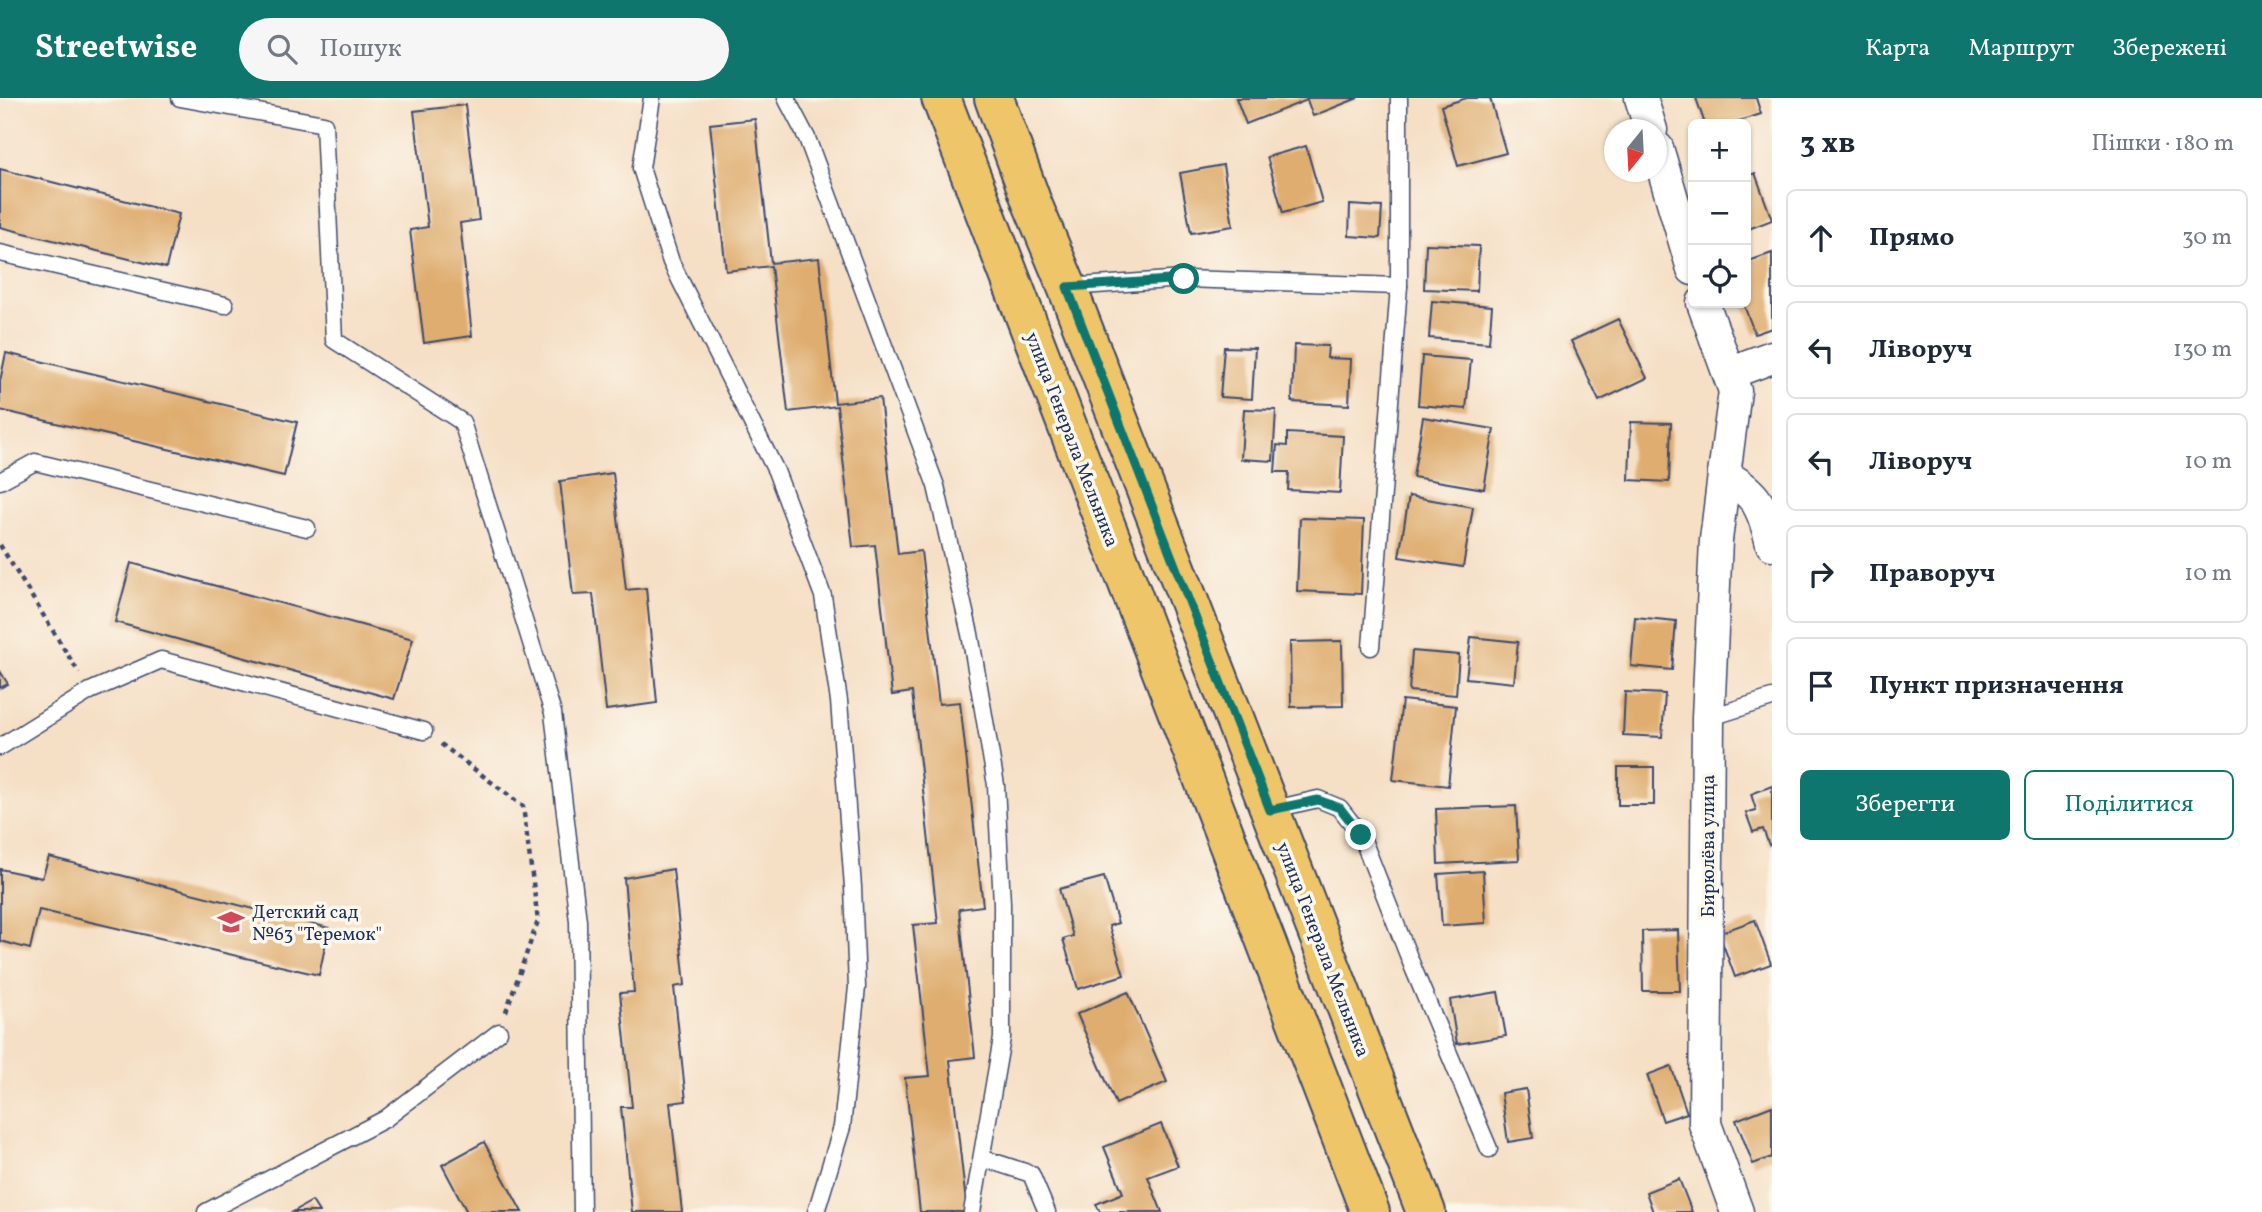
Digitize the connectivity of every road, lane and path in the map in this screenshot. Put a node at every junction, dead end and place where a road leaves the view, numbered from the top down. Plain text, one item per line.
1 (180, 98) edge
2 (652, 98) edge
3 (786, 98) edge
4 (941, 98) edge
5 (994, 98) edge
6 (1399, 98) edge
7 (1641, 98) edge
8 (1648, 119) edge
9 (1667, 182) edge
10 (1688, 252) edge
11 (0, 253) edge
12 (1399, 286) junction
13 (1067, 287) junction
14 (225, 305) dead end
15 (1705, 308) edge
16 (1772, 356) edge
17 (1729, 373) junction
18 (1724, 475) junction
19 (0, 481) edge
20 (307, 528) dead end
21 (1772, 544) edge
22 (0, 545) edge
23 (1371, 647) dead end
24 (90, 691) junction
25 (1772, 698) edge
26 (1708, 718) junction
27 (424, 731) joint
28 (0, 747) edge
29 (1270, 810) junction
30 (499, 1032) joint
31 (1489, 1149) dead end
32 (982, 1158) junction
33 (206, 1212) edge
34 (582, 1212) edge
35 (816, 1212) edge
36 (972, 1212) edge
37 (1047, 1212) edge
38 (1370, 1212) edge
39 (1426, 1212) edge
40 (1737, 1212) edge

1 - 34 lane
2 - 35 lane
3 - 32 lane
4 - 38 main road, улица Генерала Мельника
5 - 13 main road, улица Генерала Мельника
6 - 12 lane
7 - 8 street
9 - 10 street
11 - 14 lane
12 - 13 lane
12 - 23 lane
13 - 29 main road, улица Генерала Мельника
15 - 17 street, Бирюлёва улица
16 - 17 street
17 - 18 street, Бирюлёва улица
18 - 21 street
18 - 26 street, Бирюлёва улица
19 - 20 lane
22 - 24 path
24 - 27 lane
24 - 28 lane
25 - 26 lane
26 - 40 street, Бирюлёва улица
27 - 30 path
29 - 31 lane
29 - 39 main road, улица Генерала Мельника
30 - 33 lane
32 - 36 lane
32 - 37 lane

